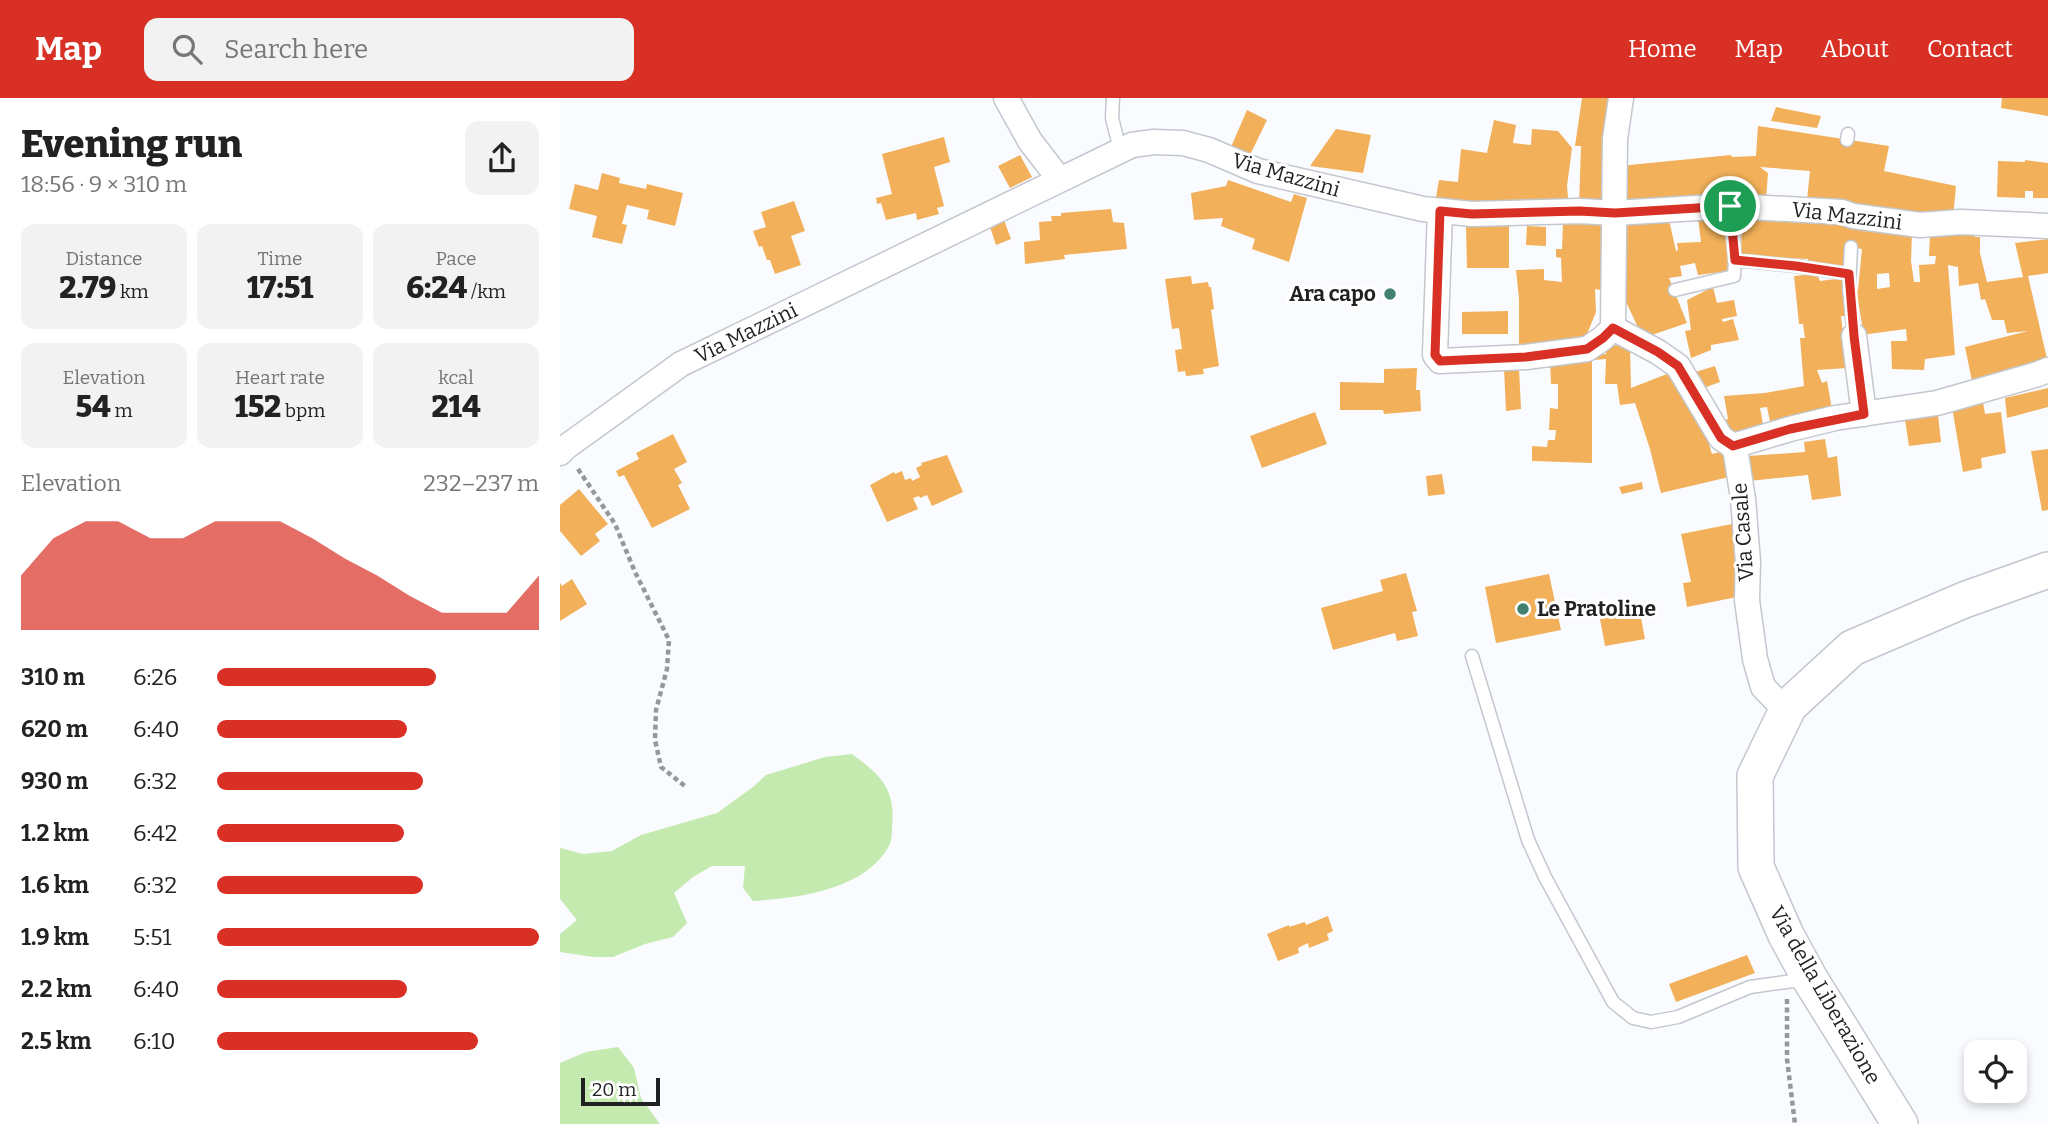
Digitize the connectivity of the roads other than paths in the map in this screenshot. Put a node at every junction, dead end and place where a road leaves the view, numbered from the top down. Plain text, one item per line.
1 (1006, 98) edge
2 (1113, 98) edge
3 (1621, 98) edge
4 (1120, 150) junction
5 (1060, 180) junction
6 (1730, 206) junction
7 (1440, 211) junction
8 (1615, 213) junction
9 (2048, 226) edge
10 (1851, 247) dead end
11 (1735, 260) junction
12 (1849, 274) junction
13 (1675, 290) dead end
14 (1604, 336) junction
15 (1854, 336) joint
16 (2048, 370) edge
17 (1864, 414) junction
18 (1733, 446) junction
19 (563, 450) edge
20 (2048, 570) edge
21 (1472, 656) dead end
22 (1786, 711) junction
23 (1799, 980) junction
24 (1900, 1124) edge

1 - 5 street
2 - 4 lane
3 - 8 street
4 - 5 street, Via Mazzini
4 - 7 street, Via Mazzini
5 - 19 street, Via Mazzini
6 - 8 street, Via Mazzini
6 - 9 street, Via Mazzini
6 - 11 lane
7 - 8 street, Via Mazzini
7 - 14 street
8 - 14 street
10 - 12 lane
11 - 12 lane
11 - 13 lane
12 - 15 lane
14 - 18 street, Via Casale
15 - 17 street
16 - 17 street
17 - 18 street
18 - 22 street, Via Casale
20 - 22 main road, Via della Liberazione
21 - 23 lane
22 - 23 main road, Via della Liberazione
23 - 24 main road, Via della Liberazione

